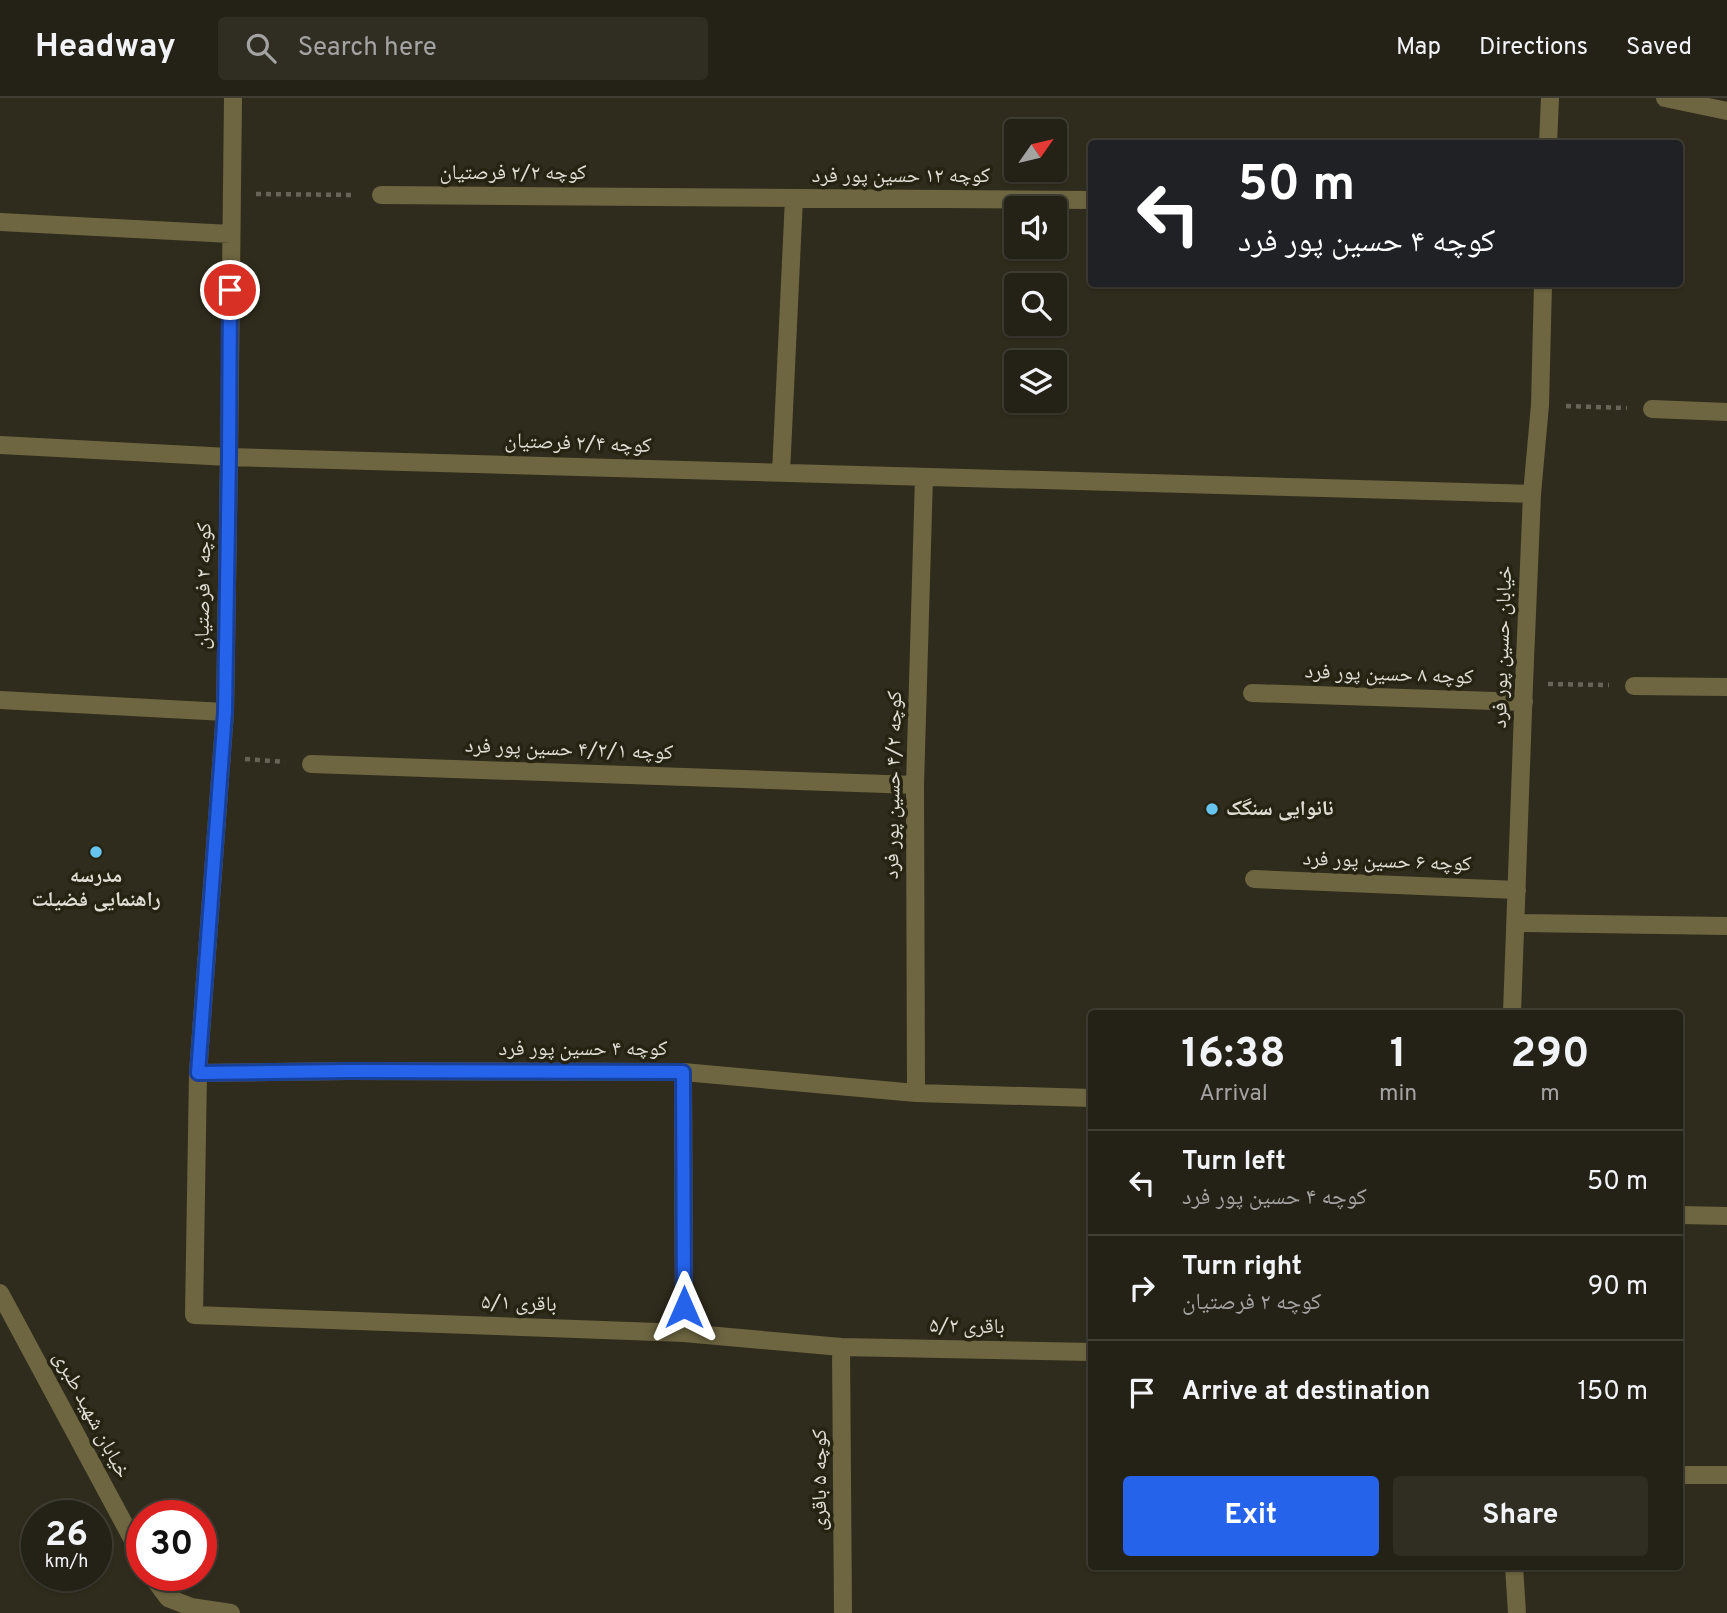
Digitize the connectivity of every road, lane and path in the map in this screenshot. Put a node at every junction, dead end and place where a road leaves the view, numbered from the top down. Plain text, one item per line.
1 (233, 98) edge
2 (1550, 98) edge
3 (1665, 98) edge
4 (1727, 111) edge
5 (1548, 140) edge
6 (232, 194) junction
7 (381, 195) joint
8 (794, 198) junction
9 (1088, 200) edge
10 (0, 222) edge
11 (231, 234) junction
12 (1543, 287) edge
13 (1540, 405) junction
14 (1652, 410) joint
15 (1727, 412) edge
16 (0, 445) edge
17 (229, 457) junction
18 (781, 473) junction
19 (925, 477) junction
20 (1532, 494) junction
21 (1634, 686) joint
22 (1727, 687) edge
23 (1252, 693) dead end
24 (1524, 693) junction
25 (0, 700) edge
26 (225, 712) junction
27 (221, 758) junction
28 (311, 764) joint
29 (915, 785) junction
30 (1254, 879) dead end
31 (1517, 890) junction
32 (1517, 922) junction
33 (1727, 926) edge
34 (1512, 1010) edge
35 (683, 1072) junction
36 (198, 1073) junction
37 (916, 1093) junction
38 (1088, 1098) edge
39 (1683, 1215) edge
40 (1727, 1216) edge
41 (0, 1293) edge
42 (194, 1315) joint
43 (684, 1333) junction
44 (842, 1347) junction
45 (1088, 1352) edge
46 (1683, 1475) edge
47 (1727, 1475) edge
48 (126, 1527) edge
49 (1514, 1570) edge
50 (163, 1591) edge
51 (231, 1613) edge
52 (843, 1613) edge
53 (1517, 1613) edge

1 - 6 street, کوچه ۲ فرصتیان
2 - 5 street
3 - 4 street
6 - 7 path
6 - 11 street, کوچه ۲ فرصتیان
7 - 8 street, کوچه ۲/۲ فرصتیان
8 - 9 street, کوچه ۱۲ حسین پور فرد
8 - 18 street
10 - 11 street
11 - 17 street, کوچه ۲ فرصتیان
12 - 13 street, خیابان حسین پور فرد
13 - 14 path
13 - 20 street, خیابان حسین پور فرد
14 - 15 street
16 - 17 street, کوچه ۲/۴ فرصتیان
17 - 18 street, کوچه ۲/۴ فرصتیان
17 - 26 street, کوچه ۲ فرصتیان
18 - 19 street, کوچه ۲/۴ فرصتیان
19 - 20 street, کوچه ۲/۴ فرصتیان
19 - 29 street, کوچه ۴/۲ حسین پور فرد
20 - 24 street, خیابان حسین پور فرد
21 - 22 street
21 - 24 path
23 - 24 street, کوچه ۸ حسین پور فرد
24 - 31 street, خیابان حسین پور فرد
25 - 26 street
26 - 27 street, کوچه ۲ فرصتیان
27 - 28 path
27 - 36 street, کوچه ۲ فرصتیان
28 - 29 street, کوچه ۴/۲/۱ حسین پور فرد
29 - 37 street, کوچه ۴/۲ حسین پور فرد
30 - 31 street, کوچه ۶ حسین پور فرد
31 - 32 street, خیابان حسین پور فرد
32 - 33 street
32 - 34 street, خیابان حسین پور فرد
35 - 36 street, کوچه ۴ حسین پور فرد
35 - 37 street, کوچه ۴ حسین پور فرد
35 - 43 street
36 - 42 street, کوچه ۲ فرصتیان
37 - 38 street, کوچه ۴ حسین پور فرد
39 - 40 street
41 - 48 street, خیابان شهید طبری
42 - 43 street, باقری ۵/۱
43 - 44 street, باقری ۵/۱
44 - 45 street, باقری ۵/۲
44 - 52 street, کوچه ۵ باقری
46 - 47 street
49 - 53 street
50 - 51 street

